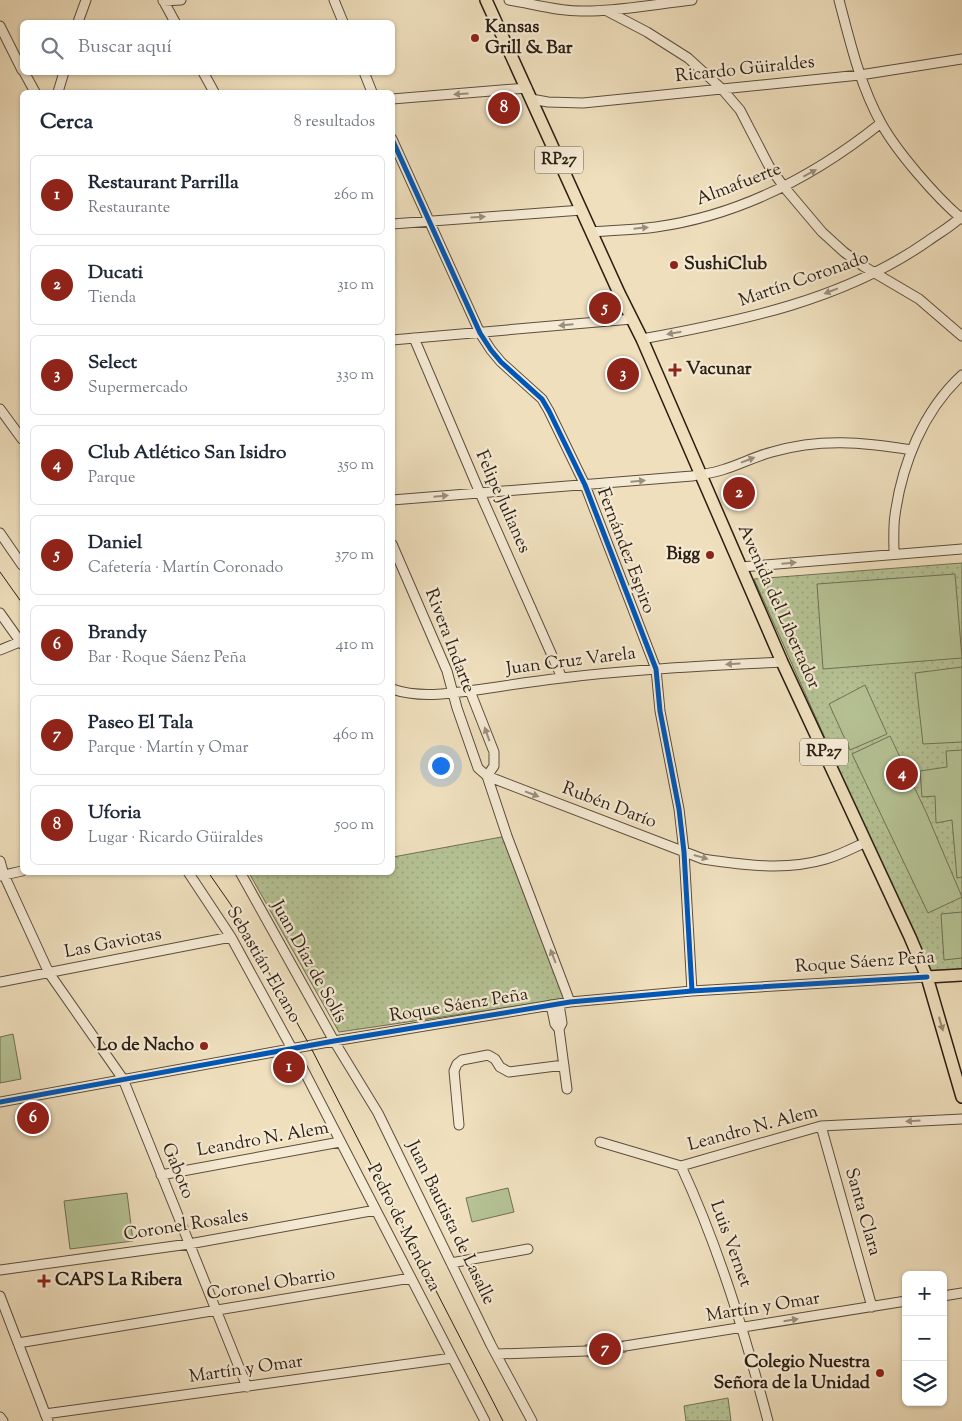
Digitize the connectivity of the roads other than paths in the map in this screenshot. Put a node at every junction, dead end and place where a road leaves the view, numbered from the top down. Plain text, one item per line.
1 (86, 0) edge
2 (163, 0) edge
3 (181, 0) edge
4 (334, 0) edge
5 (486, 0) edge
6 (509, 0) edge
7 (686, 0) edge
8 (839, 0) edge
9 (607, 10) junction
10 (79, 20) edge
11 (174, 20) edge
12 (342, 20) edge
13 (0, 26) edge
14 (962, 59) edge
15 (20, 65) edge
16 (25, 75) edge
17 (63, 75) edge
18 (205, 75) edge
19 (365, 75) edge
20 (860, 75) junction
21 (722, 89) junction
22 (34, 90) edge
23 (59, 90) edge
24 (213, 90) edge
25 (371, 90) edge
26 (529, 94) junction
27 (395, 99) edge
28 (881, 123) junction
29 (395, 146) edge
30 (784, 187) junction
31 (582, 210) junction
32 (961, 218) edge
33 (429, 221) junction
34 (395, 224) edge
35 (592, 232) junction
36 (876, 273) junction
37 (632, 319) junction
38 (480, 332) junction
39 (962, 336) edge
40 (414, 338) junction
41 (642, 339) junction
42 (395, 340) edge
43 (962, 375) edge
44 (0, 409) edge
45 (20, 437) edge
46 (912, 450) junction
47 (702, 474) junction
48 (584, 485) junction
49 (480, 493) junction
50 (395, 500) edge
51 (0, 533) edge
52 (962, 549) edge
53 (395, 551) edge
54 (894, 554) junction
55 (20, 562) edge
56 (741, 567) junction
57 (0, 613) edge
58 (20, 639) edge
59 (20, 643) edge
60 (0, 650) edge
61 (782, 662) junction
62 (656, 669) junction
63 (562, 678) junction
64 (395, 690) edge
65 (470, 690) junction
66 (454, 694) junction
67 (487, 776) junction
68 (866, 842) junction
69 (684, 852) junction
70 (0, 861) edge
71 (20, 871) edge
72 (2, 875) edge
73 (190, 875) edge
74 (242, 875) edge
75 (231, 937) junction
76 (49, 973) junction
77 (962, 975) edge
78 (927, 977) junction
79 (0, 982) edge
80 (692, 991) junction
81 (570, 1002) junction
82 (555, 1004) junction
83 (334, 1041) junction
84 (292, 1050) junction
85 (564, 1065) junction
86 (123, 1079) junction
87 (567, 1090) dead end
88 (962, 1097) edge
89 (0, 1102) edge
90 (962, 1119) edge
91 (459, 1125) dead end
92 (821, 1126) junction
93 (340, 1142) junction
94 (600, 1142) dead end
95 (681, 1166) junction
96 (161, 1175) junction
97 (376, 1210) junction
98 (189, 1244) junction
99 (528, 1249) dead end
100 (451, 1263) junction
101 (0, 1270) edge
102 (411, 1278) junction
103 (962, 1293) edge
104 (947, 1295) edge
105 (0, 1296) edge
106 (902, 1303) edge
107 (872, 1307) junction
108 (216, 1311) junction
109 (743, 1328) junction
110 (18, 1343) junction
111 (625, 1346) dead end
112 (586, 1351) dead end
113 (496, 1354) junction
114 (452, 1358) junction
115 (247, 1387) junction
116 (0, 1417) edge
117 (46, 1418) edge
118 (3, 1421) edge
119 (485, 1421) edge
120 (532, 1421) edge
121 (768, 1421) edge

1 - 10 street
2 - 3 street
2 - 11 street
4 - 12 street
5 - 26 main road, Avenida del Libertador / RP27
6 - 9 street
7 - 9 street
8 - 20 street
9 - 21 street
13 - 15 street
14 - 20 street, Ricardo Güiraldes
16 - 22 street
17 - 23 street
18 - 24 street
19 - 25 street
20 - 21 street, Ricardo Güiraldes
20 - 28 street
21 - 26 street, Ricardo Güiraldes
21 - 30 street
26 -> 27 street, Ricardo Güiraldes
26 - 31 main road, Avenida del Libertador / RP27
30 -> 28 street, Almafuerte
28 - 32 street
29 - 33 street, Fernández Espiro
35 -> 30 street, Almafuerte
30 - 36 street
33 -> 31 street
31 - 35 main road, Avenida del Libertador / RP27
32 - 36 street, Martín Coronado
33 - 34 street
33 - 38 street, Fernández Espiro
35 - 37 main road, Avenida del Libertador / RP27
36 - 39 street
36 -> 41 street, Martín Coronado
37 -> 38 street
37 - 41 main road, Avenida del Libertador / RP27
38 - 40 street
38 - 48 street, Fernández Espiro
40 - 42 street
40 - 49 street, Felipe Julianes
41 - 47 main road, Avenida del Libertador / RP27
43 - 46 street
44 - 45 street
47 -> 46 street
46 - 54 street
48 -> 47 street
47 - 56 main road, Avenida del Libertador / RP27
48 - 49 street
48 - 62 street, Fernández Espiro
50 -> 49 street
49 - 63 street, Felipe Julianes
51 - 55 street
52 - 54 street
53 - 66 street, Rivera Indarte
56 -> 54 street
56 - 61 main road, Avenida del Libertador / RP27
57 - 58 street
59 - 60 street
61 -> 62 street, Juan Cruz Varela
61 - 68 main road, Avenida del Libertador / RP27
62 - 63 street, Juan Cruz Varela
62 - 69 street, Fernández Espiro
63 - 65 street, Juan Cruz Varela
64 - 66 street, Juan Cruz Varela
65 - 66 street, Juan Cruz Varela
67 -> 65 street, Rivera Indarte
66 - 67 street, Rivera Indarte
67 -> 69 street, Rubén Darío
81 -> 67 street, Rivera Indarte
69 -> 68 street, Rubén Darío
68 - 78 main road, Avenida del Libertador / RP27
69 - 80 street, Fernández Espiro
70 - 72 street, Gaboto
71 - 72 street
72 - 76 street, Gaboto
73 - 75 street, Sebastián Elcano
74 - 83 street, Juan Díaz de Solís
75 - 76 street, Las Gaviotas
75 - 84 street, Sebastián Elcano
76 - 79 street, Las Gaviotas
76 - 86 street, Gaboto
77 - 78 main road, Roque Sáenz Peña
78 - 80 street, Roque Sáenz Peña
78 -> 88 main road, Avenida del Libertador / RP27
80 - 81 street, Roque Sáenz Peña
81 - 82 street, Roque Sáenz Peña
82 - 83 street, Roque Sáenz Peña
82 - 85 street
83 - 84 street, Roque Sáenz Peña
83 - 100 street, Juan Bautista de Lasalle
84 - 86 street, Roque Sáenz Peña
84 - 93 street, Pedro de Mendoza
85 - 87 street
85 - 91 street
86 - 89 street, Roque Sáenz Peña
86 - 96 street, Gaboto
90 -> 92 street, Leandro N. Alem
92 - 95 street, Leandro N. Alem
92 - 107 street, Santa Clara
93 - 96 street, Leandro N. Alem
93 - 97 street, Pedro de Mendoza
94 - 95 street, Leandro N. Alem
95 - 109 street, Luis Vernet
96 - 98 street, Gaboto
97 - 98 street, Coronel Rosales
97 - 102 street, Pedro de Mendoza
98 - 101 street, Coronel Rosales
98 - 108 street, Gaboto
99 - 100 street
100 - 113 street, Juan Bautista de Lasalle
102 - 108 street, Coronel Obarrio
102 - 114 street, Pedro de Mendoza
103 - 104 street
105 - 110 street
106 - 107 street, Martín y Omar
109 -> 107 street, Martín y Omar
108 - 110 street, Coronel Obarrio
108 - 115 street, Gaboto
109 - 111 street, Martín y Omar
109 - 121 street, Luis Vernet
110 - 117 street
112 - 113 street
113 - 120 street, Juan Bautista de Lasalle
114 - 115 street, Martín y Omar
114 - 119 street, Pedro de Mendoza
115 - 117 street, Martín y Omar
116 - 118 street

